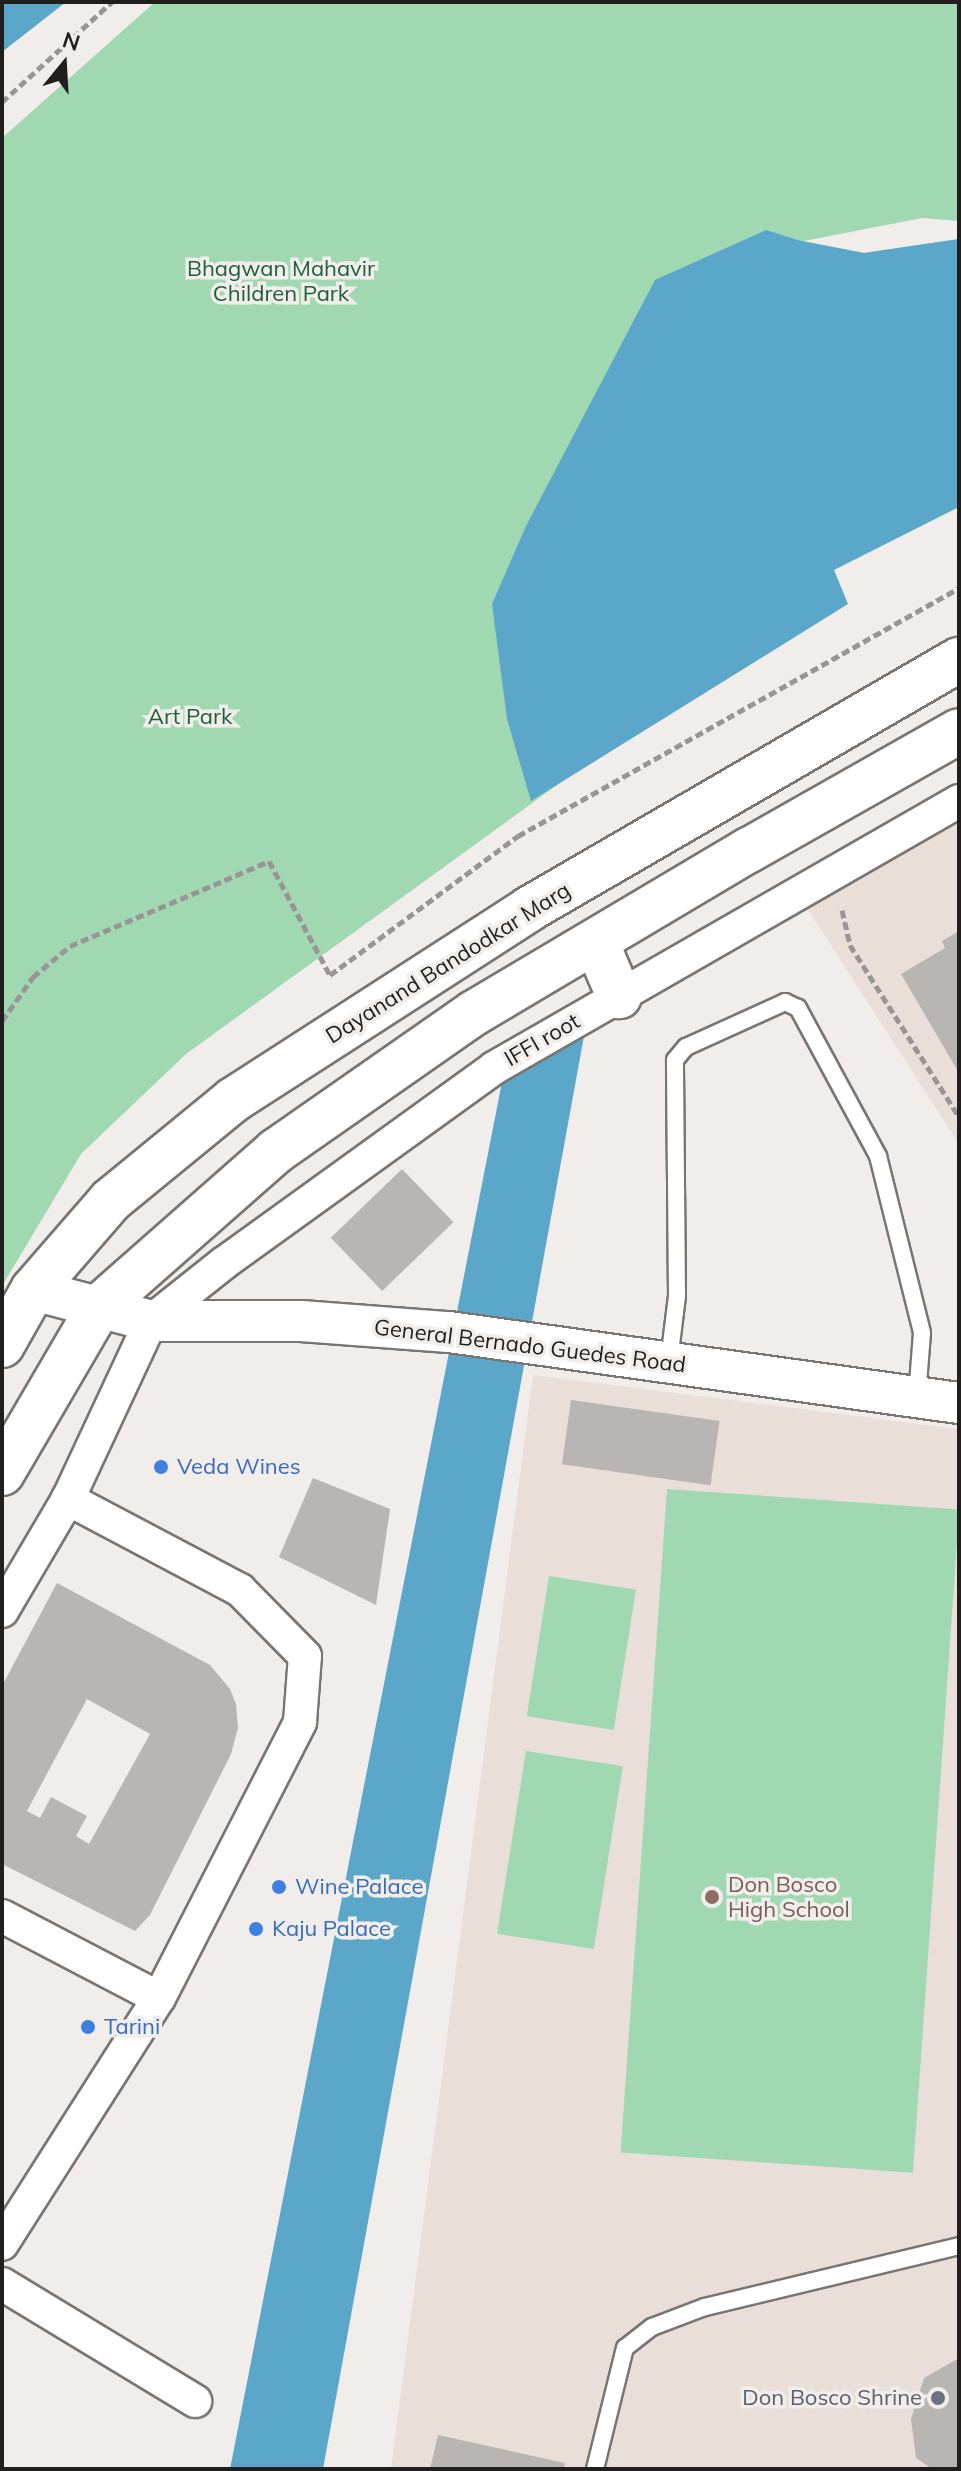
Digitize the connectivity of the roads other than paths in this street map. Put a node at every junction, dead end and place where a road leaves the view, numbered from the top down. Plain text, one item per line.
1 (959, 660) edge
2 (959, 731) edge
3 (959, 801) edge
4 (578, 952) junction
5 (619, 996) junction
6 (33, 1290) junction
7 (99, 1307) junction
8 (151, 1321) junction
9 (2, 1345) edge
10 (668, 1363) junction
11 (917, 1397) junction
12 (959, 1403) edge
13 (2, 1473) edge
14 (68, 1499) junction
15 (2, 1611) edge
16 (2, 1916) edge
17 (159, 1998) junction
18 (2, 2244) edge
19 (959, 2246) edge
20 (2, 2284) edge
21 (195, 2401) dead end
22 (595, 2469) edge

1 - 6 main road, Dayanand Bandodkar Marg
2 - 4 main road
3 - 5 street, IFFI root
4 - 5 main road
4 - 7 main road
5 - 8 street, IFFI root
6 - 7 street, General Bernado Guedes Road
6 - 9 main road, Dayanand Bandodkar Marg
7 - 8 street, General Bernado Guedes Road
7 - 13 main road
8 - 10 street, General Bernado Guedes Road
8 - 14 street
10 - 11 street, General Bernado Guedes Road
10 - 11 lane
11 - 12 street, General Bernado Guedes Road
14 - 15 street
14 - 17 street
16 - 17 street
17 - 18 street
19 - 22 lane
20 - 21 street

